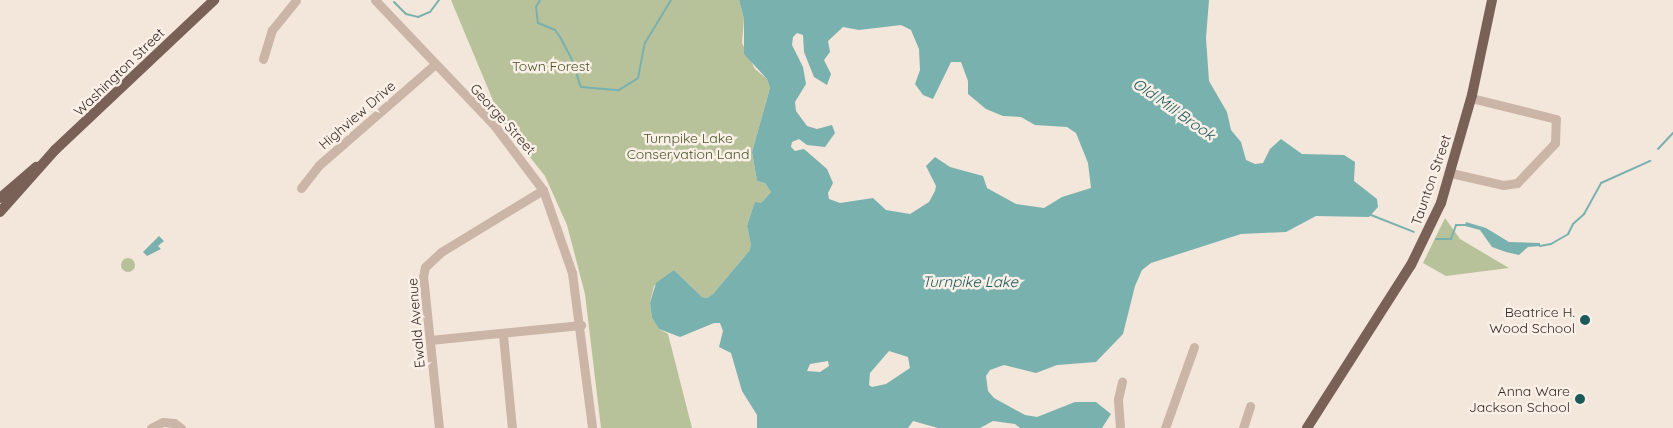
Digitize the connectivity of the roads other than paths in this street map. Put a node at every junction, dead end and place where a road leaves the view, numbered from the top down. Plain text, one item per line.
1 (214, 0) edge
2 (296, 0) edge
3 (375, 0) edge
4 (1492, 0) edge
5 (263, 59) dead end
6 (434, 65) junction
7 (1471, 98) junction
8 (43, 163) junction
9 (1451, 173) junction
10 (302, 188) dead end
11 (544, 190) junction
12 (0, 198) edge
13 (0, 212) edge
14 (581, 325) junction
15 (503, 335) junction
16 (430, 340) junction
17 (1194, 347) dead end
18 (1122, 381) dead end
19 (1250, 406) dead end
20 (1119, 423) edge
21 (151, 428) edge
22 (181, 428) edge
23 (439, 428) edge
24 (512, 428) edge
25 (592, 428) edge
26 (1166, 428) edge
27 (1243, 428) edge
28 (1307, 428) edge

1 - 8 main road, Washington Street
2 - 5 street
3 - 6 street, George Street
4 - 7 main road, Taunton Street
6 - 10 street, Highview Drive
6 - 11 street, George Street
7 - 9 main road, Taunton Street
7 - 9 street
8 - 12 main road, Washington Street
8 - 13 main road, Washington Street
9 - 28 main road, Taunton Street
11 - 14 street, George Street
11 - 16 street, Ewald Avenue
14 - 15 street
14 - 25 street, George Street
15 - 16 street
15 - 24 street
16 - 23 street, Ewald Avenue
17 - 26 street
18 - 20 street
19 - 27 street
21 - 22 street

